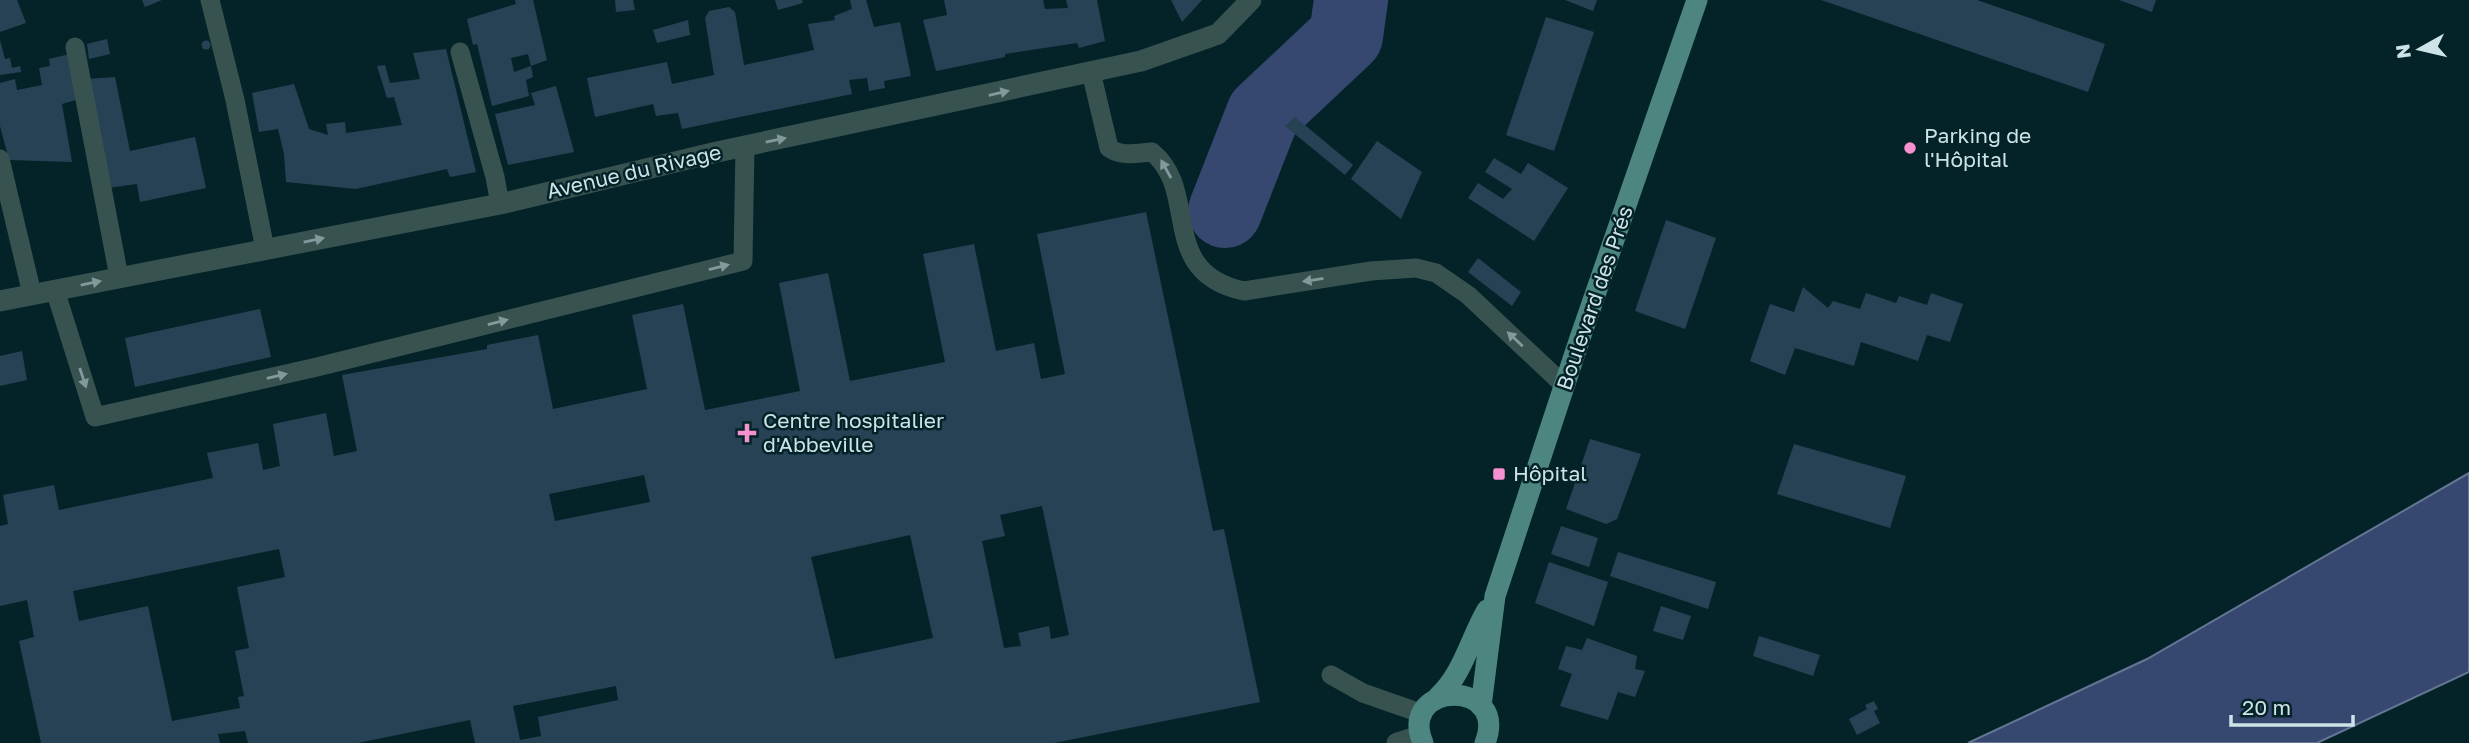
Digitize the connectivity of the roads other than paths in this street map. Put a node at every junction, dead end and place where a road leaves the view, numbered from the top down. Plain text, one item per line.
1 (210, 0) edge
2 (1251, 0) edge
3 (1697, 0) edge
4 (75, 47) dead end
5 (460, 52) dead end
6 (1091, 72) junction
7 (745, 146) junction
8 (0, 159) edge
9 (500, 204) junction
10 (265, 249) junction
11 (119, 277) junction
12 (55, 290) junction
13 (33, 295) junction
14 (0, 301) edge
15 (1565, 386) junction
16 (1495, 596) junction
17 (1331, 675) dead end
18 (1438, 697) junction
19 (1481, 706) junction
20 (1423, 714) junction
21 (1422, 740) edge
22 (1397, 743) edge
23 (1485, 743) edge

1 - 10 lane
2 - 6 street, Avenue du Rivage
3 - 15 main road, Boulevard des Prés
4 - 11 lane
5 - 9 lane
7 -> 6 street, Avenue du Rivage
15 -> 6 lane
7 - 9 street, Avenue du Rivage
12 -> 7 lane
8 - 13 lane
10 -> 9 street, Avenue du Rivage
10 - 11 street, Avenue du Rivage
12 -> 11 street, Avenue du Rivage
12 - 13 street, Avenue du Rivage
13 - 14 street, Avenue du Rivage
15 - 16 main road, Boulevard des Prés
16 - 18 main road, Boulevard des Prés
16 - 19 main road, Boulevard des Prés
17 - 20 lane
18 - 19 main road
18 - 20 main road, Boulevard des Prés
19 - 23 main road, Boulevard des Prés
20 - 21 main road
21 - 22 street

